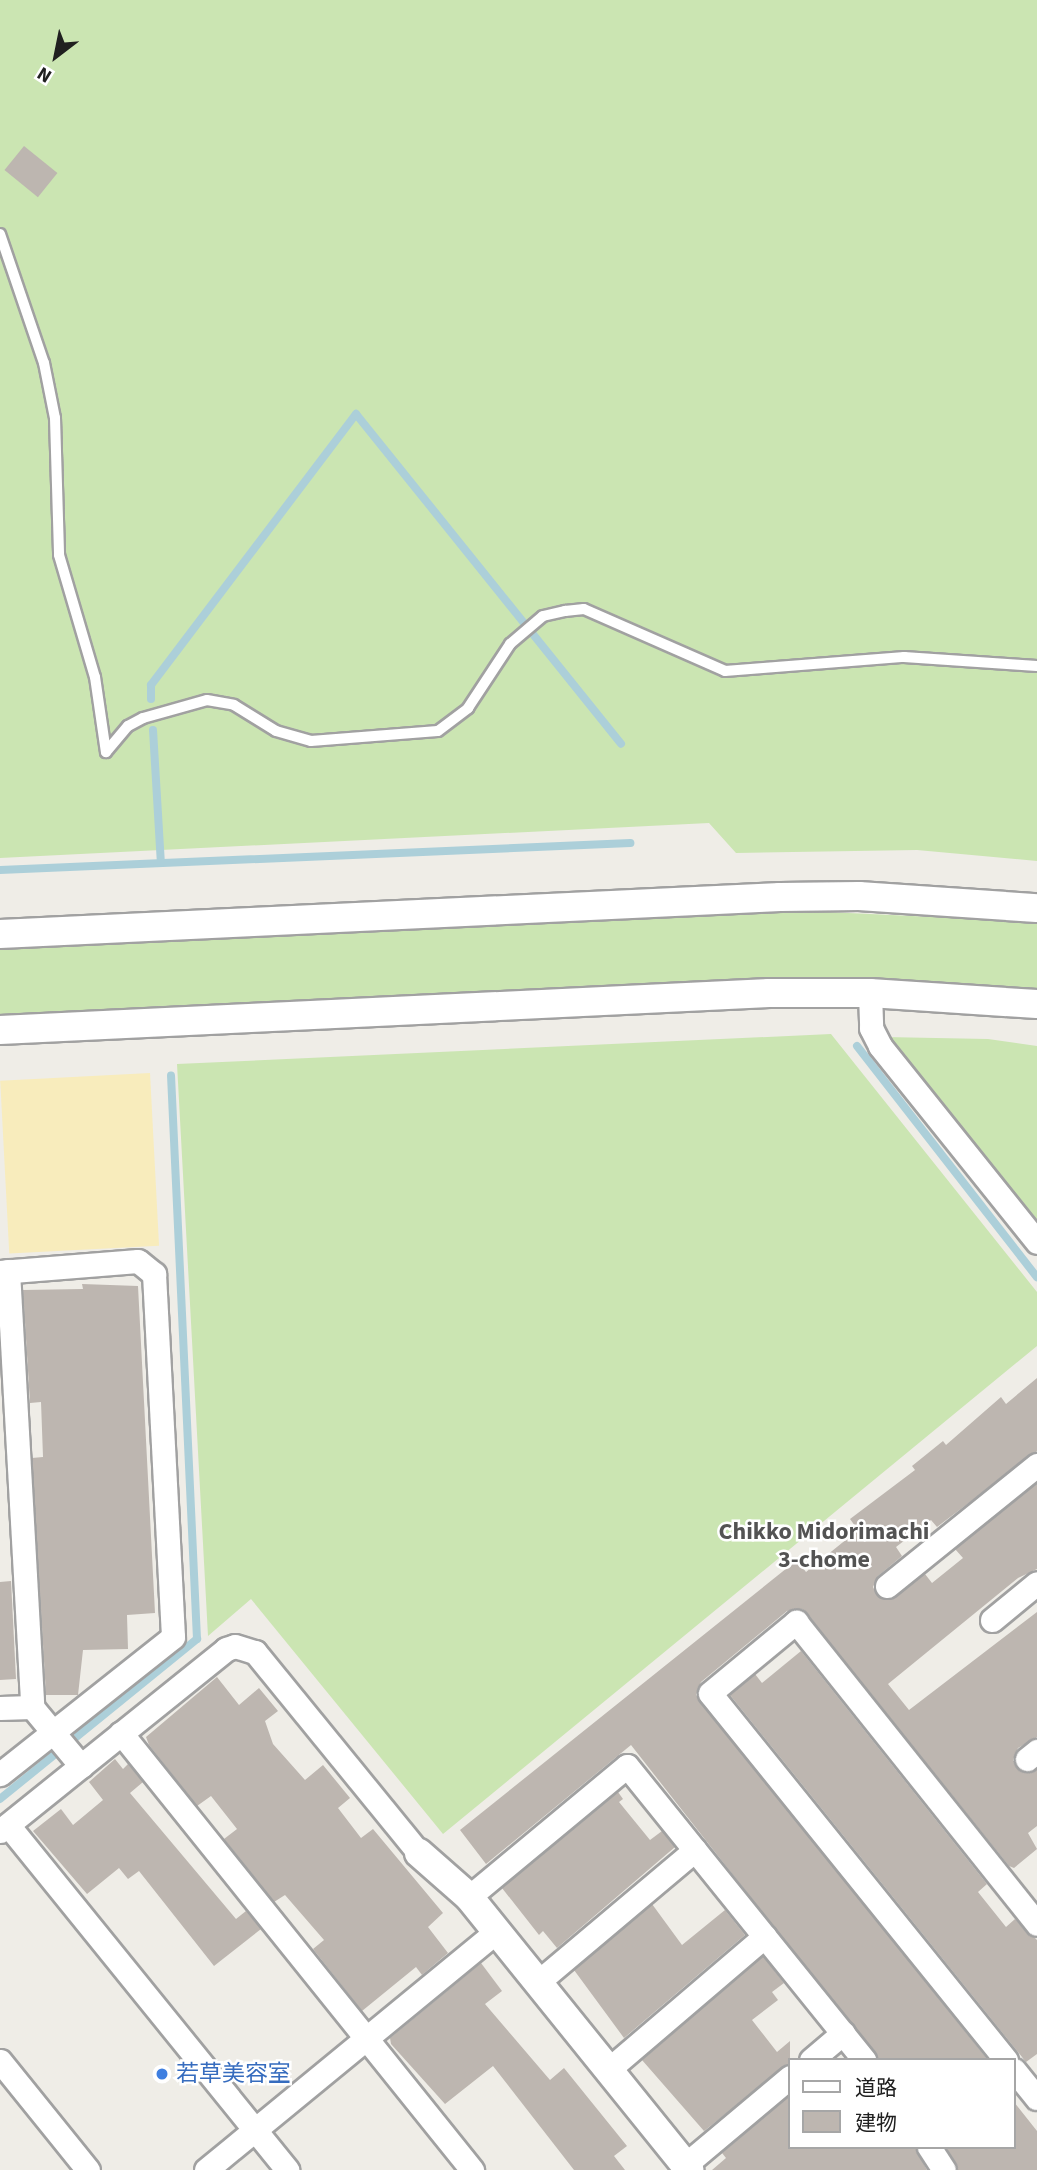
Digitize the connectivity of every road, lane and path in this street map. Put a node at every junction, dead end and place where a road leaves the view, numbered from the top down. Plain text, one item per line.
1 (0, 234) edge
2 (1037, 666) edge
3 (1037, 908) edge
4 (0, 934) edge
5 (870, 993) junction
6 (1037, 1004) edge
7 (0, 1030) edge
8 (1037, 1242) edge
9 (4, 1272) edge
10 (8, 1418) edge
11 (1037, 1465) edge
12 (10, 1558) edge
13 (1037, 1583) edge
14 (887, 1586) dead end
15 (992, 1620) dead end
16 (32, 1706) junction
17 (0, 1708) edge
18 (121, 1734) junction
19 (66, 1748) junction
20 (0, 1774) edge
21 (4, 1828) edge
22 (695, 1850) junction
23 (419, 1853) joint
24 (469, 1897) junction
25 (1037, 1924) edge
26 (496, 1931) junction
27 (765, 1936) junction
28 (538, 1982) junction
29 (843, 2033) junction
30 (366, 2039) junction
31 (813, 2058) edge
32 (862, 2058) edge
33 (1004, 2058) edge
34 (0, 2061) edge
35 (608, 2070) junction
36 (1016, 2072) edge
37 (788, 2079) edge
38 (1037, 2098) edge
39 (255, 2131) junction
40 (930, 2149) edge
41 (687, 2167) edge
42 (88, 2170) edge
43 (206, 2170) edge
44 (287, 2170) edge
45 (472, 2170) edge
46 (944, 2170) edge

1 - 2 lane
3 - 4 street
5 - 6 street
5 - 7 street
5 - 8 street
9 - 10 street
9 - 19 street
10 - 12 street
11 - 14 street
12 - 16 street
13 - 15 street
16 - 17 street
16 - 19 street
18 - 19 street
18 - 23 street
18 - 30 street
19 - 20 street
19 - 21 street
21 - 39 street
22 - 24 street
22 - 27 street
22 - 28 street
23 - 24 street
24 - 26 street
25 - 33 street
26 - 28 street
26 - 30 street
27 - 29 street
27 - 35 street
28 - 35 street
29 - 31 street
29 - 32 street
30 - 39 street
30 - 45 street
34 - 42 street
35 - 41 street
36 - 38 street
37 - 41 street
39 - 43 street
39 - 44 street
40 - 46 street

